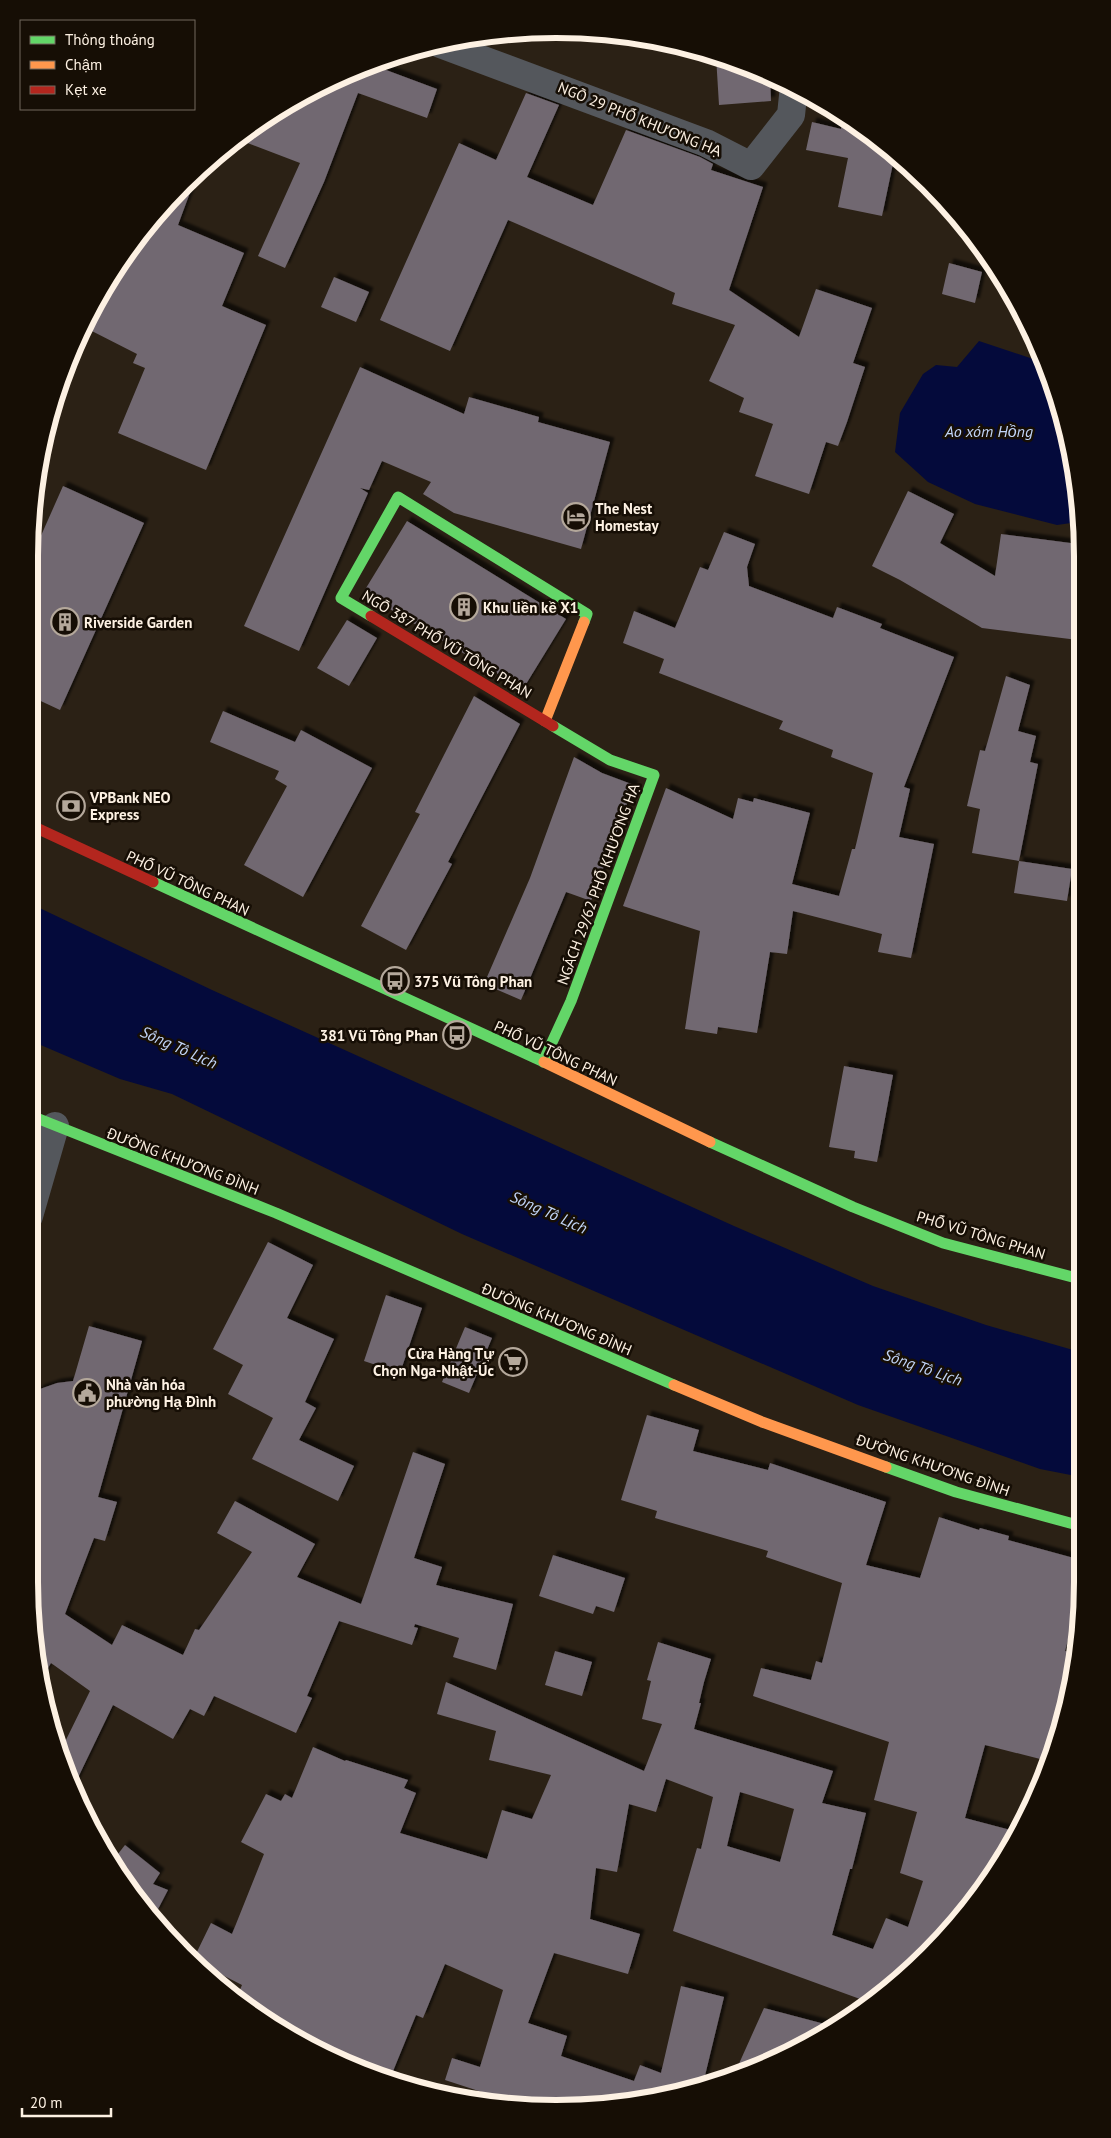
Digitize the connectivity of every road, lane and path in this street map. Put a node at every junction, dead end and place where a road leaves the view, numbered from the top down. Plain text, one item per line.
1 (450, 48) edge
2 (793, 95) edge
3 (545, 721) junction
4 (38, 829) edge
5 (542, 1062) junction
6 (38, 1119) edge
7 (55, 1126) junction
8 (38, 1185) edge
9 (1074, 1277) edge
10 (1074, 1524) edge

1 - 2 street, NGÕ 29 PHỐ KHƯƠNG HẠ
3 - 3 main road, NGÕ 387 PHỐ VŨ TÔNG PHAN
3 - 5 main road, NGÁCH 29/62 PHỐ KHƯƠNG HẠ
4 - 5 main road, PHỐ VŨ TÔNG PHAN
5 - 9 main road, PHỐ VŨ TÔNG PHAN
6 - 7 main road, ĐƯỜNG KHƯƠNG ĐÌNH
7 - 8 street
7 - 10 main road, ĐƯỜNG KHƯƠNG ĐÌNH

